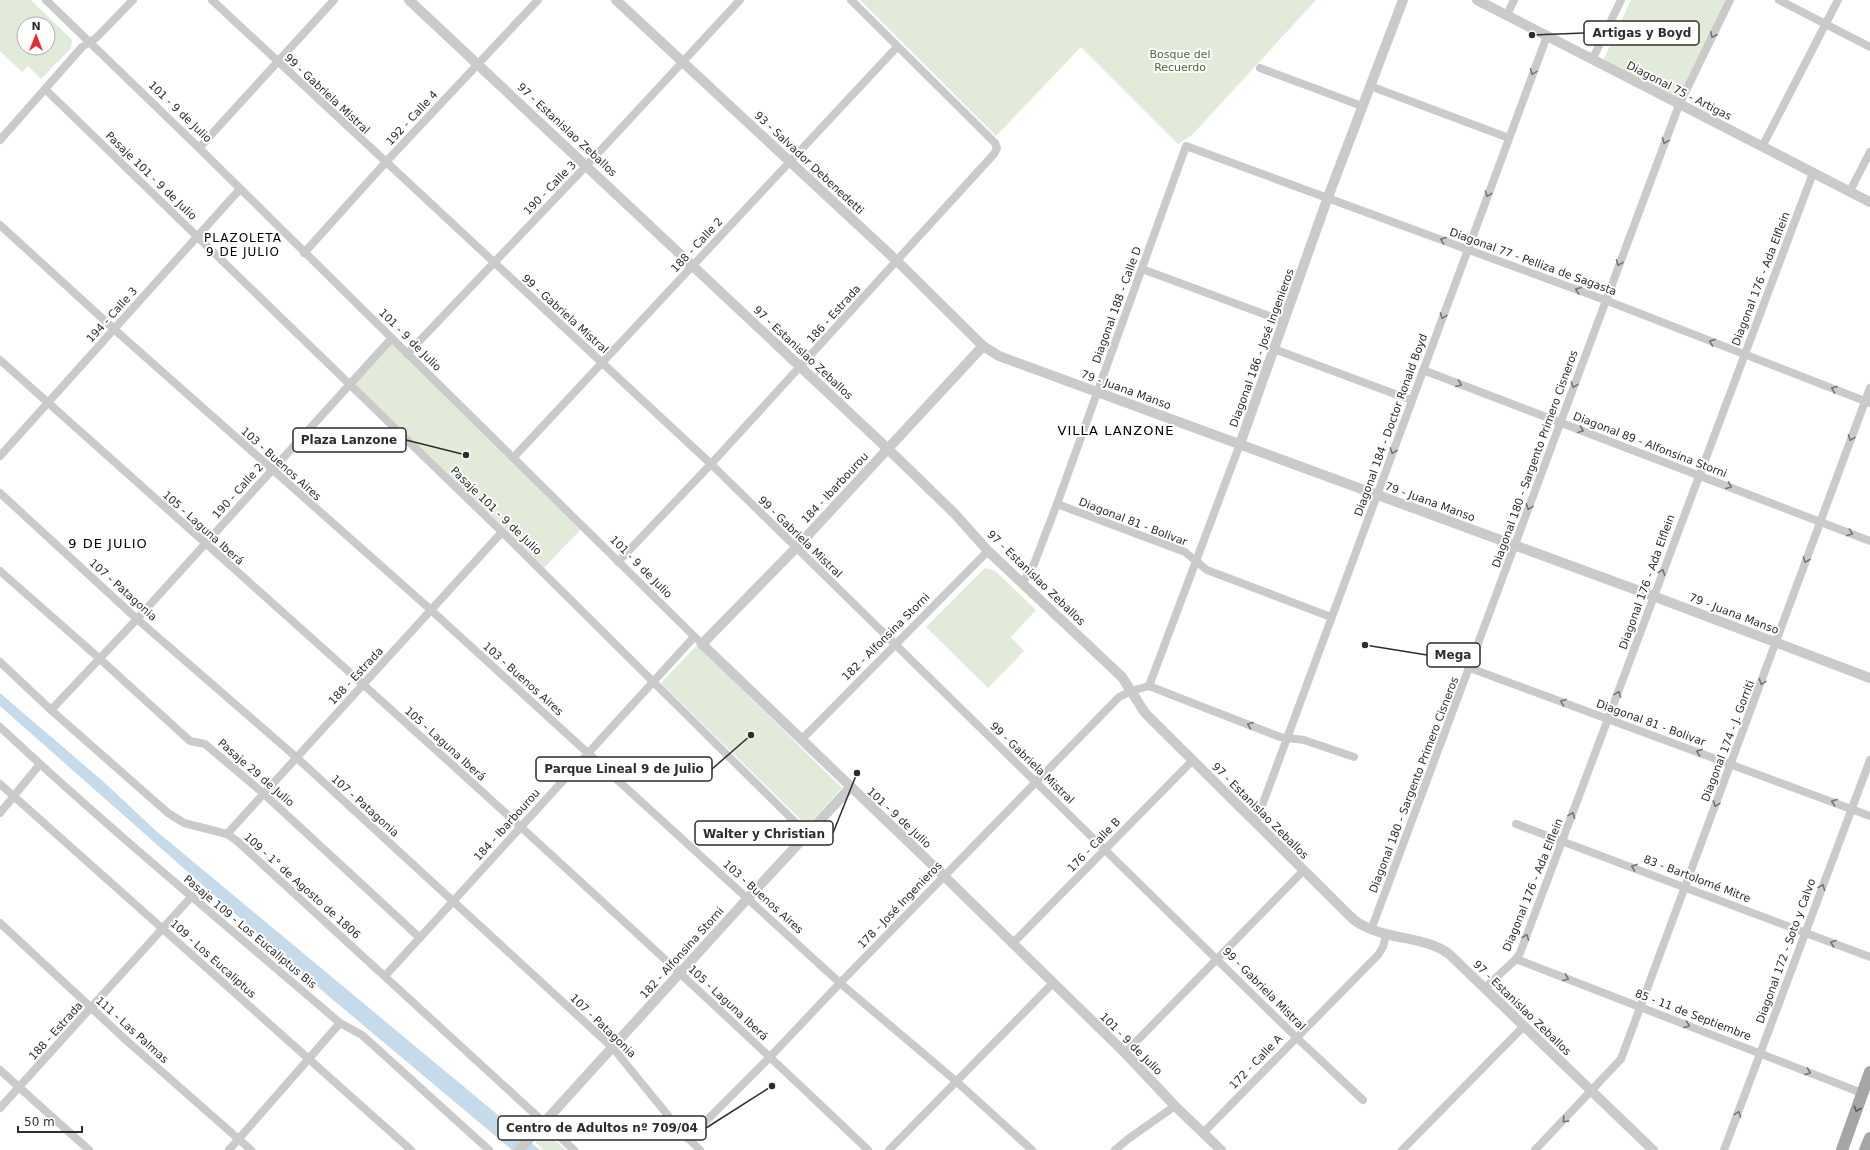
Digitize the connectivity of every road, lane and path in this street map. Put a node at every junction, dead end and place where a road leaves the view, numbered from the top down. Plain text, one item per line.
1 (46, 0) edge
2 (133, 0) edge
3 (212, 0) edge
4 (334, 0) edge
5 (408, 0) edge
6 (538, 0) edge
7 (616, 0) edge
8 (740, 0) edge
9 (851, 0) edge
10 (1403, 0) edge
11 (1477, 0) edge
12 (1514, 0) edge
13 (1621, 0) edge
14 (1730, 0) edge
15 (1779, 0) edge
16 (1838, 0) edge
17 (1507, 15) junction
18 (1826, 25) junction
19 (1547, 36) junction
20 (90, 42) junction
21 (897, 47) junction
22 (1870, 47) edge
23 (1592, 60) junction
24 (277, 62) junction
25 (683, 63) junction
26 (478, 64) junction
27 (1260, 68) dead end
28 (1370, 86) junction
29 (45, 89) junction
30 (1679, 105) junction
31 (1362, 106) junction
32 (1509, 138) junction
33 (0, 140) edge
34 (1186, 146) joint
35 (1762, 147) junction
36 (199, 148) junction
37 (1870, 152) edge
38 (790, 162) junction
39 (385, 163) junction
40 (587, 165) junction
41 (1813, 173) junction
42 (240, 188) junction
43 (1850, 191) junction
44 (1328, 198) junction
45 (1870, 202) edge
46 (0, 225) edge
47 (197, 236) junction
48 (1468, 249) junction
49 (304, 253) junction
50 (897, 261) junction
51 (493, 263) junction
52 (693, 266) junction
53 (1142, 269) junction
54 (1605, 300) junction
55 (1283, 321) junction
56 (115, 330) junction
57 (391, 339) junction
58 (983, 346) junction
59 (1274, 349) junction
60 (407, 354) junction
61 (1744, 354) junction
62 (0, 360) edge
63 (602, 362) junction
64 (800, 367) junction
65 (1423, 370) junction
66 (350, 384) junction
67 (1870, 388) edge
68 (1097, 392) junction
69 (1411, 400) junction
70 (1868, 402) edge
71 (48, 403) junction
72 (1560, 423) junction
73 (1240, 444) junction
74 (888, 449) junction
75 (0, 456) edge
76 (513, 458) junction
77 (711, 464) junction
78 (272, 471) junction
79 (1699, 474) junction
80 (0, 493) edge
81 (1377, 495) junction
82 (1057, 504) junction
83 (1820, 521) junction
84 (502, 532) junction
85 (1870, 541) edge
86 (205, 544) junction
87 (1515, 545) junction
88 (796, 548) junction
89 (988, 551) junction
90 (1196, 561) junction
91 (618, 562) junction
92 (0, 571) edge
93 (1023, 582) junction
94 (1654, 596) junction
95 (431, 610) junction
96 (1331, 617) junction
97 (137, 619) junction
98 (698, 641) junction
99 (1777, 643) junction
100 (895, 645) junction
101 (100, 658) junction
102 (0, 662) edge
103 (1470, 668) junction
104 (1870, 678) edge
105 (654, 682) junction
106 (363, 685) junction
107 (1149, 686) junction
108 (1131, 691) junction
109 (51, 710) junction
110 (1608, 719) junction
111 (0, 727) edge
112 (1286, 738) junction
113 (801, 740) junction
114 (588, 753) junction
115 (296, 757) junction
116 (1354, 757) dead end
117 (1870, 760) edge
118 (1192, 761) junction
119 (40, 764) junction
120 (1731, 764) junction
121 (1036, 782) junction
122 (0, 784) edge
123 (850, 788) junction
124 (263, 793) junction
125 (14, 796) junction
126 (1852, 808) junction
127 (0, 813) edge
128 (1870, 816) edge
129 (1256, 822) junction
130 (1516, 824) dead end
131 (521, 827) junction
132 (227, 834) junction
133 (807, 834) junction
134 (1562, 841) junction
135 (1106, 850) junction
136 (1303, 870) junction
137 (944, 876) junction
138 (1686, 886) junction
139 (192, 896) junction
140 (748, 898) junction
141 (454, 902) junction
142 (0, 923) edge
143 (162, 928) junction
144 (1371, 930) junction
145 (1804, 932) junction
146 (1386, 935) junction
147 (420, 938) junction
148 (1012, 944) junction
149 (1870, 957) edge
150 (1217, 958) junction
151 (1516, 959) junction
152 (680, 973) junction
153 (385, 976) junction
154 (840, 983) junction
155 (1052, 984) junction
156 (1485, 988) junction
157 (1641, 1007) junction
158 (91, 1008) junction
159 (340, 1023) junction
160 (1524, 1026) junction
161 (1296, 1037) junction
162 (613, 1048) junction
163 (1125, 1053) junction
164 (1761, 1053) junction
165 (770, 1057) junction
166 (309, 1059) junction
167 (0, 1070) edge
168 (1870, 1072) edge
169 (957, 1082) junction
170 (20, 1087) junction
171 (1592, 1092) junction
172 (1862, 1093) junction
173 (1363, 1100) dead end
174 (1175, 1106) junction
175 (0, 1108) edge
176 (545, 1123) junction
177 (1203, 1133) junction
178 (1870, 1138) edge
179 (239, 1139) junction
180 (688, 1139) junction
181 (89, 1150) edge
182 (229, 1150) edge
183 (251, 1150) edge
184 (411, 1150) edge
185 (488, 1150) edge
186 (519, 1150) edge
187 (574, 1150) edge
188 (700, 1150) edge
189 (868, 1150) edge
190 (889, 1150) edge
191 (1032, 1150) edge
192 (1115, 1150) edge
193 (1221, 1150) edge
194 (1402, 1150) edge
195 (1535, 1150) edge
196 (1653, 1150) edge
197 (1724, 1150) edge
198 (1842, 1150) edge
199 (1865, 1150) edge

1 - 20 street, 101 - 9 de Julio
2 - 20 street
3 - 24 street, 99 - Gabriela Mistral
4 - 24 street
5 - 26 street, 97 - Estanislao Zeballos
6 - 26 street, 192 - Calle 4
7 - 25 street, 93 - Salvador Debenedetti
8 - 25 street, 190 - Calle 3
9 - 21 street
10 - 28 street, Diagonal 186 - José Ingenieros
11 - 17 street, Diagonal 75 - Artigas
12 - 17 street
13 - 23 street
14 -> 30 street, Diagonal 180 - Sargento Primero Cisneros
15 - 18 street
16 - 18 street
17 - 19 street, Diagonal 75 - Artigas
18 - 22 street
18 - 35 street
19 - 23 street, Diagonal 75 - Artigas
19 -> 32 street, Diagonal 184 - Doctor Ronald Boyd
20 - 29 street
20 - 36 street, 101 - 9 de Julio
21 - 38 street, 188 - Calle 2
21 - 50 street, 186 - Estrada
23 - 30 street, Diagonal 75 - Artigas
24 - 36 street
24 - 39 street, 99 - Gabriela Mistral
25 - 38 street, 93 - Salvador Debenedetti
25 - 40 street, 190 - Calle 3
26 - 39 street, 192 - Calle 4
26 - 40 street, 97 - Estanislao Zeballos
27 - 31 street
28 - 31 street, Diagonal 186 - José Ingenieros
28 - 32 street
29 - 33 street
29 - 47 street, Pasaje 101 - 9 de Julio
30 - 35 street, Diagonal 75 - Artigas
30 -> 54 street, Diagonal 180 - Sargento Primero Cisneros
31 - 44 street, Diagonal 186 - José Ingenieros
32 -> 48 street, Diagonal 184 - Doctor Ronald Boyd
34 - 44 street, Diagonal 77 - Pelliza de Sagasta
34 - 53 street, Diagonal 188 - Calle D
35 - 41 street, Diagonal 75 - Artigas
36 - 42 street, 101 - 9 de Julio
37 - 43 street
38 - 50 street, 93 - Salvador Debenedetti
38 - 52 street, 188 - Calle 2
39 - 49 street, 192 - Calle 4
39 - 51 street, 99 - Gabriela Mistral
40 - 51 street, 190 - Calle 3
40 - 52 street, 97 - Estanislao Zeballos
41 - 43 street, Diagonal 75 - Artigas
41 - 61 street, Diagonal 176 - Ada Elflein
42 - 47 street, 194 - Calle 3
42 - 49 street, 101 - 9 de Julio
43 - 45 street, Diagonal 75 - Artigas
48 -> 44 street, Diagonal 77 - Pelliza de Sagasta
44 - 55 street, Diagonal 186 - José Ingenieros
46 - 56 street, 103 - Buenos Aires
47 - 56 street, 194 - Calle 3
47 - 66 street, Pasaje 101 - 9 de Julio
54 -> 48 street, Diagonal 77 - Pelliza de Sagasta
48 -> 65 street, Diagonal 184 - Doctor Ronald Boyd
49 - 57 street, 101 - 9 de Julio
50 - 58 street, 93 - Salvador Debenedetti
50 - 64 street, 186 - Estrada
51 - 60 street, 190 - Calle 3
51 - 63 street, 99 - Gabriela Mistral
52 - 63 street, 188 - Calle 2
52 - 64 street, 97 - Estanislao Zeballos
53 - 55 street
53 - 68 street, Diagonal 188 - Calle D
61 -> 54 street, Diagonal 77 - Pelliza de Sagasta
54 -> 72 street, Diagonal 180 - Sargento Primero Cisneros
55 - 59 street, Diagonal 186 - José Ingenieros
56 - 71 street, 194 - Calle 3
56 - 78 street, 103 - Buenos Aires
57 - 60 street, 101 - 9 de Julio
57 - 66 street, 190 - Calle 2
58 - 68 street, 79 - Juana Manso
58 - 74 street, 184 - Ibarbourou
59 - 69 street
59 - 73 street, Diagonal 186 - José Ingenieros
60 - 76 street, 101 - 9 de Julio
70 -> 61 street, Diagonal 77 - Pelliza de Sagasta
61 - 79 street, Diagonal 176 - Ada Elflein
62 - 71 street, 105 - Laguna Iberá
63 - 76 street, 188 - Calle 2
63 - 77 street, 99 - Gabriela Mistral
64 - 74 street, 97 - Estanislao Zeballos
64 - 77 street, 186 - Estrada
65 - 69 street, Diagonal 184 - Doctor Ronald Boyd
65 -> 72 street, Diagonal 89 - Alfonsina Storni
66 - 78 street, 190 - Calle 2
66 - 84 street, Pasaje 101 - 9 de Julio
67 - 70 street, Diagonal 174 - J. Gorriti
68 - 73 street, 79 - Juana Manso
68 - 82 street, Diagonal 188 - Calle D
69 -> 81 street, Diagonal 184 - Doctor Ronald Boyd
70 -> 83 street, Diagonal 174 - J. Gorriti
71 - 75 street, 194 - Calle 3
71 - 86 street, 105 - Laguna Iberá
72 -> 79 street, Diagonal 89 - Alfonsina Storni
72 -> 87 street, Diagonal 180 - Sargento Primero Cisneros
73 - 81 street, 79 - Juana Manso
73 - 90 street, Diagonal 186 - José Ingenieros
74 - 88 street, 184 - Ibarbourou
74 - 89 street, 97 - Estanislao Zeballos
76 - 91 street, 101 - 9 de Julio
77 - 88 street, 99 - Gabriela Mistral
77 - 91 street, 186 - Estrada
78 - 86 street, 190 - Calle 2
78 - 95 street, 103 - Buenos Aires
79 -> 83 street, Diagonal 89 - Alfonsina Storni
94 -> 79 street, Diagonal 176 - Ada Elflein
80 - 97 street, 107 - Patagonia
81 - 87 street, 79 - Juana Manso
81 - 96 street, Diagonal 184 - Doctor Ronald Boyd
82 - 90 street, Diagonal 81 - Bolivar
82 - 93 street, Diagonal 188 - Calle D
83 -> 85 street, Diagonal 89 - Alfonsina Storni
83 -> 99 street, Diagonal 174 - J. Gorriti
84 - 95 street, 188 - Estrada
84 - 105 street, Pasaje 101 - 9 de Julio
86 - 97 street, 190 - Calle 2
86 - 106 street, 105 - Laguna Iberá
87 - 94 street, 79 - Juana Manso
87 - 103 street, Diagonal 180 - Sargento Primero Cisneros
88 - 98 street, 184 - Ibarbourou
88 - 100 street, 99 - Gabriela Mistral
89 - 93 street, 97 - Estanislao Zeballos
89 - 100 street, 182 - Alfonsina Storni
90 - 96 street, Diagonal 81 - Bolivar
90 - 107 street, Diagonal 186 - José Ingenieros
91 - 98 street, 101 - 9 de Julio
92 - 101 street, Pasaje 29 de Julio
93 - 108 street, 97 - Estanislao Zeballos
94 - 99 street, 79 - Juana Manso
110 -> 94 street, Diagonal 176 - Ada Elflein
95 - 106 street, 188 - Estrada
95 - 114 street, 103 - Buenos Aires
96 - 112 street, Diagonal 184 - Doctor Ronald Boyd
97 - 101 street, 190 - Calle 2
97 - 115 street, 107 - Patagonia
98 - 105 street, 184 - Ibarbourou
98 - 113 street, 101 - 9 de Julio
99 - 104 street, 79 - Juana Manso
99 -> 120 street, Diagonal 174 - J. Gorriti
100 - 113 street, 182 - Alfonsina Storni
100 - 121 street, 99 - Gabriela Mistral
101 - 109 street, 190 - Calle 2
101 - 124 street, Pasaje 29 de Julio
102 - 109 street, 109 - 1° de Agosto de 1806
110 -> 103 street, Diagonal 81 - Bolivar
103 - 144 street, Diagonal 180 - Sargento Primero Cisneros
105 - 114 street, 184 - Ibarbourou
105 - 133 street, Pasaje 101 - 9 de Julio
106 - 115 street, 188 - Estrada
106 - 131 street, 105 - Laguna Iberá
107 - 108 street
112 -> 107 street
108 - 118 street, 97 - Estanislao Zeballos
108 - 121 street, 178 - José Ingenieros
109 - 132 street, 109 - 1° de Agosto de 1806
120 -> 110 street, Diagonal 81 - Bolivar
134 -> 110 street, Diagonal 176 - Ada Elflein
111 - 119 street, Pasaje 109 - Los Eucaliptus Bis
112 - 116 street
112 - 129 street, Diagonal 184 - Doctor Ronald Boyd
113 - 123 street, 101 - 9 de Julio
114 - 131 street, 184 - Ibarbourou
114 - 140 street, 103 - Buenos Aires
115 - 124 street, 188 - Estrada
115 - 141 street, 107 - Patagonia
117 - 126 street, Diagonal 172 - Soto y Calvo
118 - 129 street, 97 - Estanislao Zeballos
118 - 135 street, 176 - Calle B
119 - 125 street
119 - 139 street, Pasaje 109 - Los Eucaliptus Bis
126 -> 120 street, Diagonal 81 - Bolivar
120 -> 138 street, Diagonal 174 - J. Gorriti
121 - 135 street, 99 - Gabriela Mistral
121 - 137 street, 178 - José Ingenieros
122 - 125 street, 109 - Los Eucaliptus
123 - 133 street, 182 - Alfonsina Storni
123 - 137 street, 101 - 9 de Julio
124 - 132 street, 188 - Estrada
124 - 147 street, Pasaje 29 de Julio
125 - 127 street
125 - 143 street, 109 - Los Eucaliptus
126 - 128 street, Diagonal 81 - Bolivar
145 -> 126 street, Diagonal 172 - Soto y Calvo
129 - 136 street, 97 - Estanislao Zeballos
130 - 134 street, 83 - Bartolomé Mitre
131 - 141 street, 184 - Ibarbourou
131 - 152 street, 105 - Laguna Iberá
132 - 153 street, 109 - 1° de Agosto de 1806
133 - 140 street, 182 - Alfonsina Storni
138 -> 134 street, 83 - Bartolomé Mitre
151 -> 134 street, Diagonal 176 - Ada Elflein
135 - 148 street, 176 - Calle B
135 - 150 street, 99 - Gabriela Mistral
136 - 144 street, 97 - Estanislao Zeballos
136 - 150 street
137 - 148 street, 101 - 9 de Julio
137 - 154 street, 178 - José Ingenieros
138 - 145 street, 83 - Bartolomé Mitre
138 - 157 street, Diagonal 174 - J. Gorriti
139 - 143 street, 188 - Estrada
139 - 159 street, Pasaje 109 - Los Eucaliptus Bis
140 - 152 street, 182 - Alfonsina Storni
140 - 154 street, 103 - Buenos Aires
141 - 147 street, 184 - Ibarbourou
141 - 162 street, 107 - Patagonia
142 - 158 street, 111 - Las Palmas
143 - 158 street, 188 - Estrada
143 - 166 street, 109 - Los Eucaliptus
144 - 146 street, 97 - Estanislao Zeballos
149 -> 145 street, 83 - Bartolomé Mitre
145 - 164 street, Diagonal 172 - Soto y Calvo
146 - 156 street, 97 - Estanislao Zeballos
146 - 161 street, 172 - Calle A
147 - 153 street, 184 - Ibarbourou
148 - 155 street, 101 - 9 de Julio
150 - 161 street, 99 - Gabriela Mistral
150 - 163 street
151 - 156 street, Diagonal 176 - Ada Elflein
151 -> 157 street, 85 - 11 de Septiembre
152 - 162 street, 182 - Alfonsina Storni
152 - 165 street, 105 - Laguna Iberá
153 - 176 street, 109 - 1° de Agosto de 1806
154 - 165 street, 178 - José Ingenieros
154 - 169 street, 103 - Buenos Aires
155 - 163 street, 101 - 9 de Julio
155 - 169 street
156 - 160 street, 97 - Estanislao Zeballos
157 -> 164 street, 85 - 11 de Septiembre
157 - 171 street, Diagonal 174 - J. Gorriti
158 - 170 street, 188 - Estrada
158 - 179 street, 111 - Las Palmas
159 - 166 street
159 - 185 street, Pasaje 109 - Los Eucaliptus Bis
160 - 171 street, 97 - Estanislao Zeballos
160 - 194 street
161 - 173 street, 99 - Gabriela Mistral
161 - 177 street, 172 - Calle A
162 - 176 street, 182 - Alfonsina Storni
162 - 180 street, 107 - Patagonia
163 - 174 street, 101 - 9 de Julio
164 -> 172 street, 85 - 11 de Septiembre
197 -> 164 street, Diagonal 172 - Soto y Calvo
165 - 180 street, 178 - José Ingenieros
165 - 189 street, 105 - Laguna Iberá
166 - 179 street
166 - 184 street, 109 - Los Eucaliptus
167 - 170 street
168 - 172 main road
169 - 190 street
169 - 191 street, 103 - Buenos Aires
170 - 175 street, 188 - Estrada
170 - 181 street
171 -> 195 street, Diagonal 174 - J. Gorriti
171 - 196 street, 97 - Estanislao Zeballos
172 -> 198 main road
174 - 177 street, 101 - 9 de Julio
174 - 192 street
176 - 186 street, 182 - Alfonsina Storni
176 - 187 street, 109 - 1° de Agosto de 1806
177 - 193 street, 101 - 9 de Julio
178 - 199 main road
179 - 182 street
179 - 183 street, 111 - Las Palmas
180 - 188 street, 107 - Patagonia

